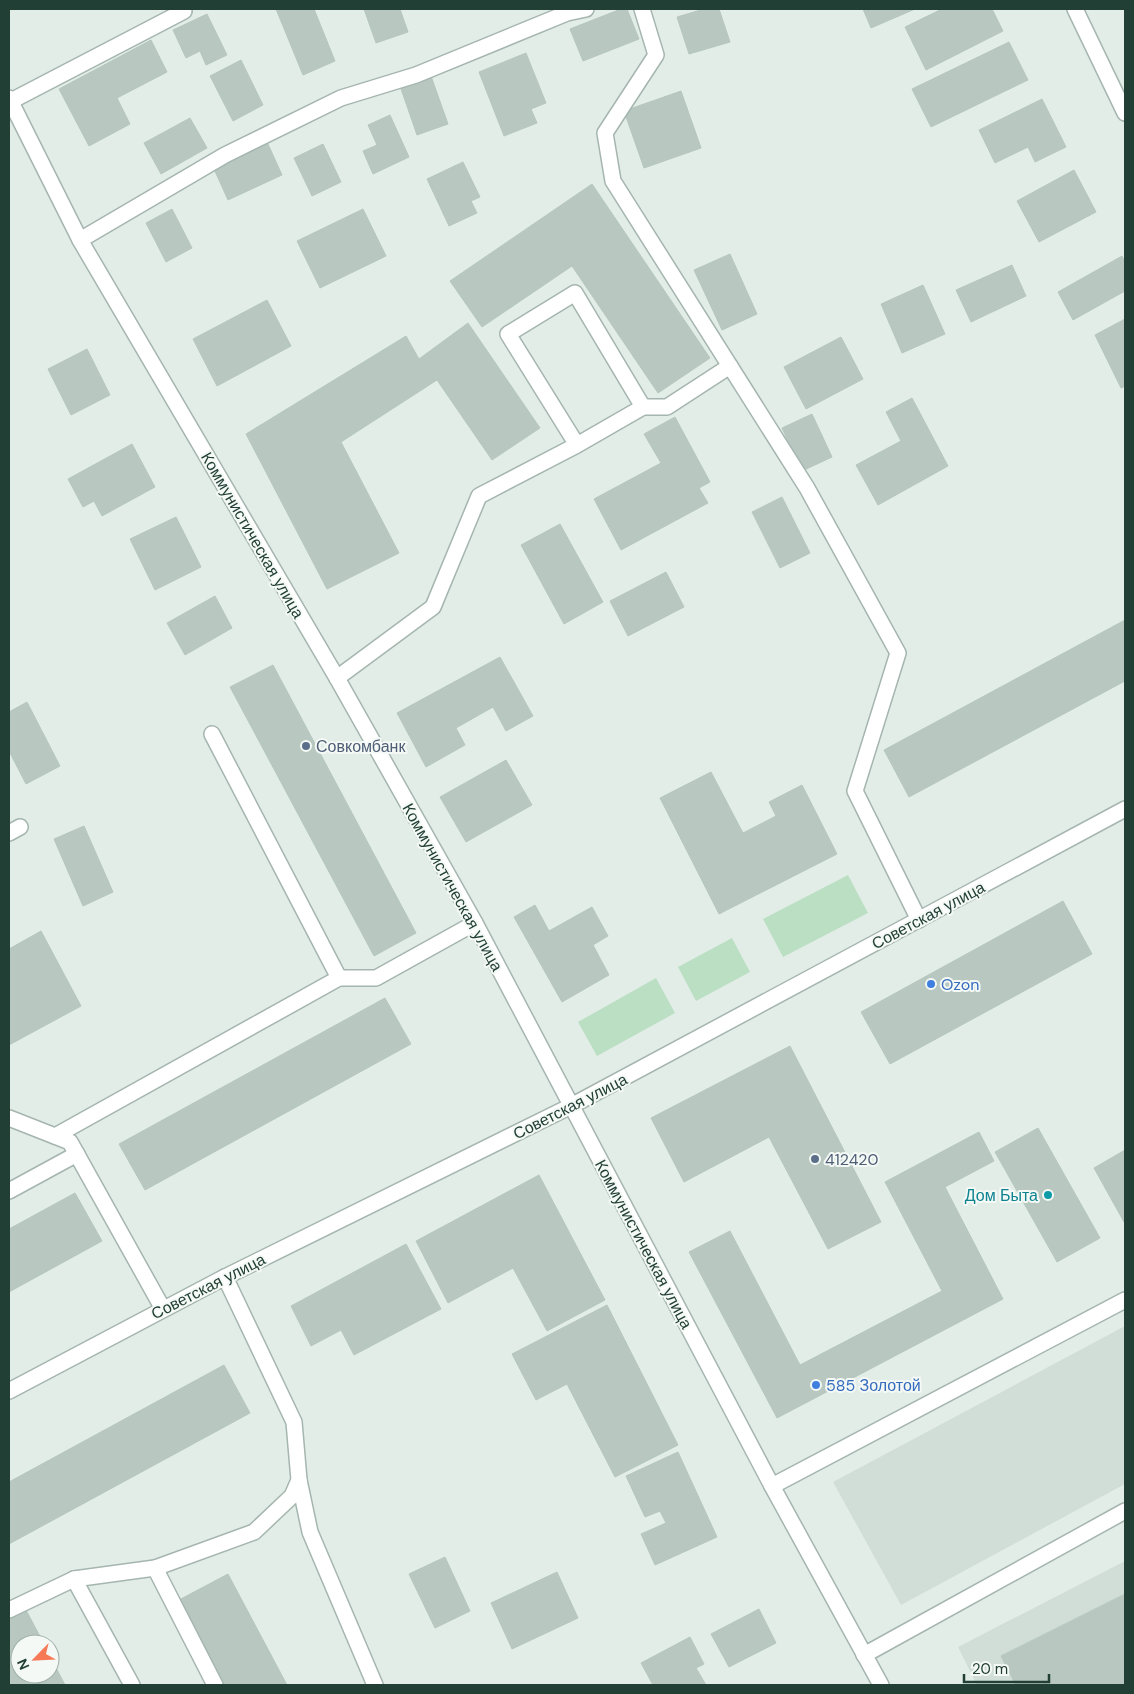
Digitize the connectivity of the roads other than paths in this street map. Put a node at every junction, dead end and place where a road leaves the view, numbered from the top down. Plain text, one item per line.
1 (586, 9) edge
2 (642, 9) edge
3 (1075, 9) edge
4 (184, 11) dead end
5 (10, 99) edge
6 (1125, 113) edge
7 (80, 240) junction
8 (730, 366) junction
9 (643, 407) junction
10 (577, 445) junction
11 (337, 678) junction
12 (212, 734) dead end
13 (1125, 809) edge
14 (919, 920) junction
15 (475, 923) junction
16 (339, 978) junction
17 (571, 1106) junction
18 (9, 1118) edge
19 (55, 1136) junction
20 (77, 1154) junction
21 (9, 1191) edge
22 (225, 1277) junction
23 (1125, 1300) edge
24 (162, 1309) junction
25 (9, 1390) edge
26 (299, 1480) junction
27 (772, 1486) junction
28 (1125, 1510) edge
29 (155, 1568) junction
30 (74, 1579) junction
31 (9, 1610) edge
32 (864, 1655) junction
33 (132, 1685) edge
34 (215, 1685) edge
35 (375, 1685) edge
36 (881, 1685) edge

1 - 7 street
2 - 8 street
3 - 6 street
4 - 5 street
5 - 7 street, Коммунистическая улица
7 - 11 street, Коммунистическая улица
8 - 9 street
8 - 14 street
9 - 10 street
9 - 10 street
10 - 11 street
11 - 15 street, Коммунистическая улица
12 - 16 street
13 - 14 street, Советская улица
14 - 17 street, Советская улица
15 - 16 street
15 - 17 street, Коммунистическая улица
16 - 19 street
17 - 22 street, Советская улица
17 - 27 street, Коммунистическая улица
18 - 19 street
19 - 20 street
20 - 21 street
20 - 24 street
22 - 24 street, Советская улица
22 - 26 street
23 - 27 street
24 - 25 street, Советская улица
26 - 29 street
26 - 35 street
27 - 32 street, Коммунистическая улица
28 - 32 street
29 - 30 street
29 - 34 street
30 - 31 street
30 - 33 street
32 - 36 street, Коммунистическая улица

